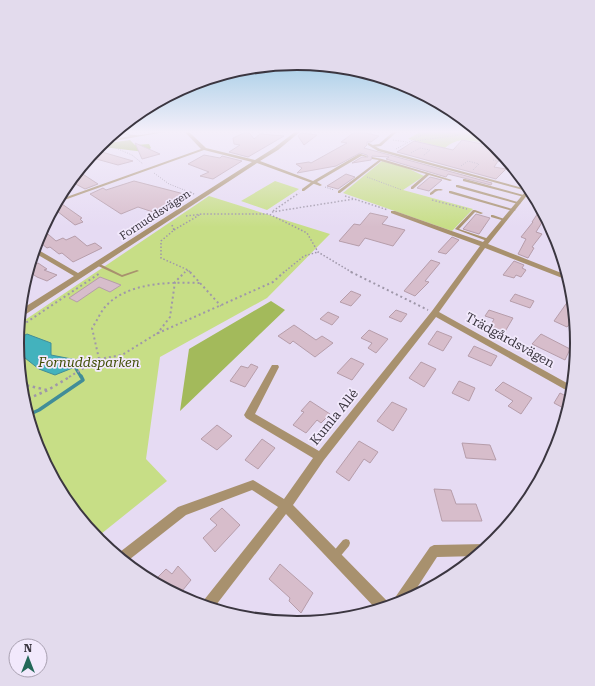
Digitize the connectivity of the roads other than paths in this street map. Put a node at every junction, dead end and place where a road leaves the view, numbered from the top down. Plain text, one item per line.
1 (165, 163) edge
2 (255, 163) edge
3 (260, 163) edge
4 (348, 163) edge
5 (377, 163) edge
6 (391, 163) edge
7 (428, 163) edge
8 (446, 168) junction
9 (428, 174) junction
10 (437, 176) junction
11 (450, 180) dead end
12 (464, 180) dead end
13 (314, 182) junction
14 (320, 185) road end
15 (457, 186) dead end
16 (412, 188) dead end
17 (303, 190) road end
18 (441, 190) dead end
19 (525, 191) edge
20 (525, 191) edge
21 (339, 192) road end
22 (450, 192) dead end
23 (431, 194) dead end
24 (527, 194) edge
25 (65, 199) edge
26 (516, 206) junction
27 (393, 212) road end
28 (481, 213) dead end
29 (492, 216) dead end
30 (505, 220) junction
31 (486, 242) junction
32 (40, 253) edge
33 (97, 264) junction
34 (137, 271) dead end
35 (78, 276) junction
36 (563, 276) edge
37 (26, 310) edge
38 (435, 313) junction
39 (275, 367) dead end
40 (567, 388) edge
41 (320, 457) junction
42 (286, 506) junction
43 (346, 543) dead end
44 (476, 550) edge
45 (125, 555) edge
46 (334, 556) junction
47 (405, 594) edge
48 (210, 602) edge
49 (380, 604) edge

1 - 25 street
2 - 33 street, Fornuddsvägen
3 - 13 street
4 - 13 street
5 - 21 lane
6 - 9 lane
7 - 8 lane
8 - 10 lane
8 - 19 lane
9 - 10 lane
9 - 16 lane
10 - 11 lane
12 - 20 lane
13 - 14 street
13 - 17 lane
15 - 26 lane
18 - 23 lane
22 - 26 lane
24 - 26 street, Kumla Allé
26 - 30 street, Kumla Allé
27 - 31 street
28 - 31 lane
29 - 30 lane
30 - 31 street, Kumla Allé
31 - 36 street
31 - 38 street, Kumla Allé
32 - 35 street
33 - 34 lane
33 - 35 street, Fornuddsvägen
35 - 37 street, Fornuddsvägen
38 - 40 street, Trädgårdsvägen
38 - 41 street, Kumla Allé
39 - 41 street
41 - 42 street, Kumla Allé
42 - 45 street
42 - 46 street
42 - 48 street, Kumla Allé
43 - 46 lane
44 - 47 street
46 - 49 street

